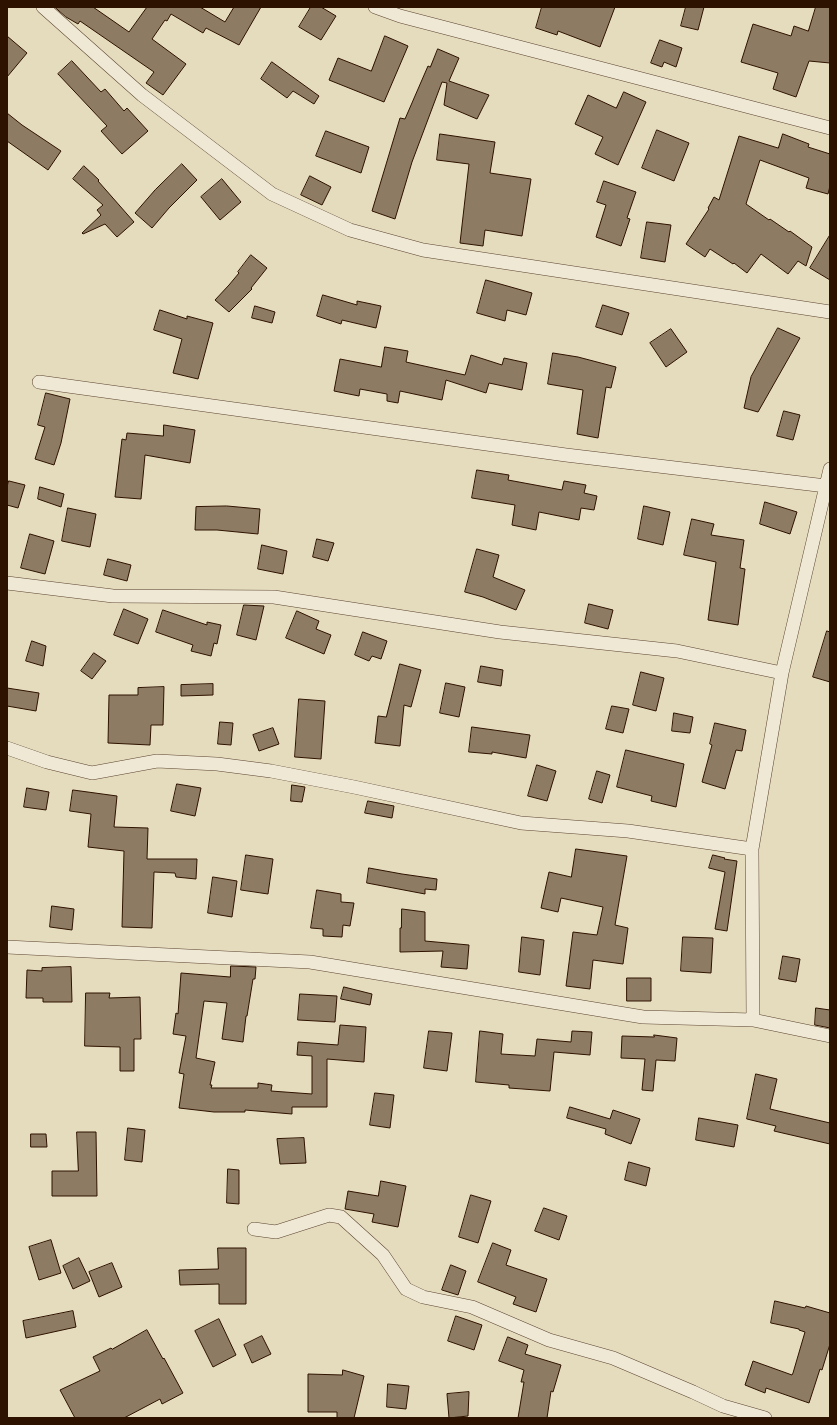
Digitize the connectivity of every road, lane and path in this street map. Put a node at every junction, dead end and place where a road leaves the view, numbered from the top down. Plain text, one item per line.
1 (43, 7) edge
2 (375, 7) edge
3 (830, 128) edge
4 (830, 312) edge
5 (39, 382) dead end
6 (830, 469) edge
7 (826, 486) junction
8 (825, 520) edge
9 (7, 583) edge
10 (782, 673) junction
11 (7, 748) edge
12 (752, 849) junction
13 (7, 947) edge
14 (753, 1020) junction
15 (830, 1036) edge
16 (254, 1229) dead end
17 (765, 1418) edge

1 - 4 street
2 - 3 street
5 - 7 street
6 - 7 street
7 - 8 street
8 - 10 street
9 - 10 street
10 - 12 street
11 - 12 street
12 - 14 street
13 - 14 street
14 - 15 street
16 - 17 street

